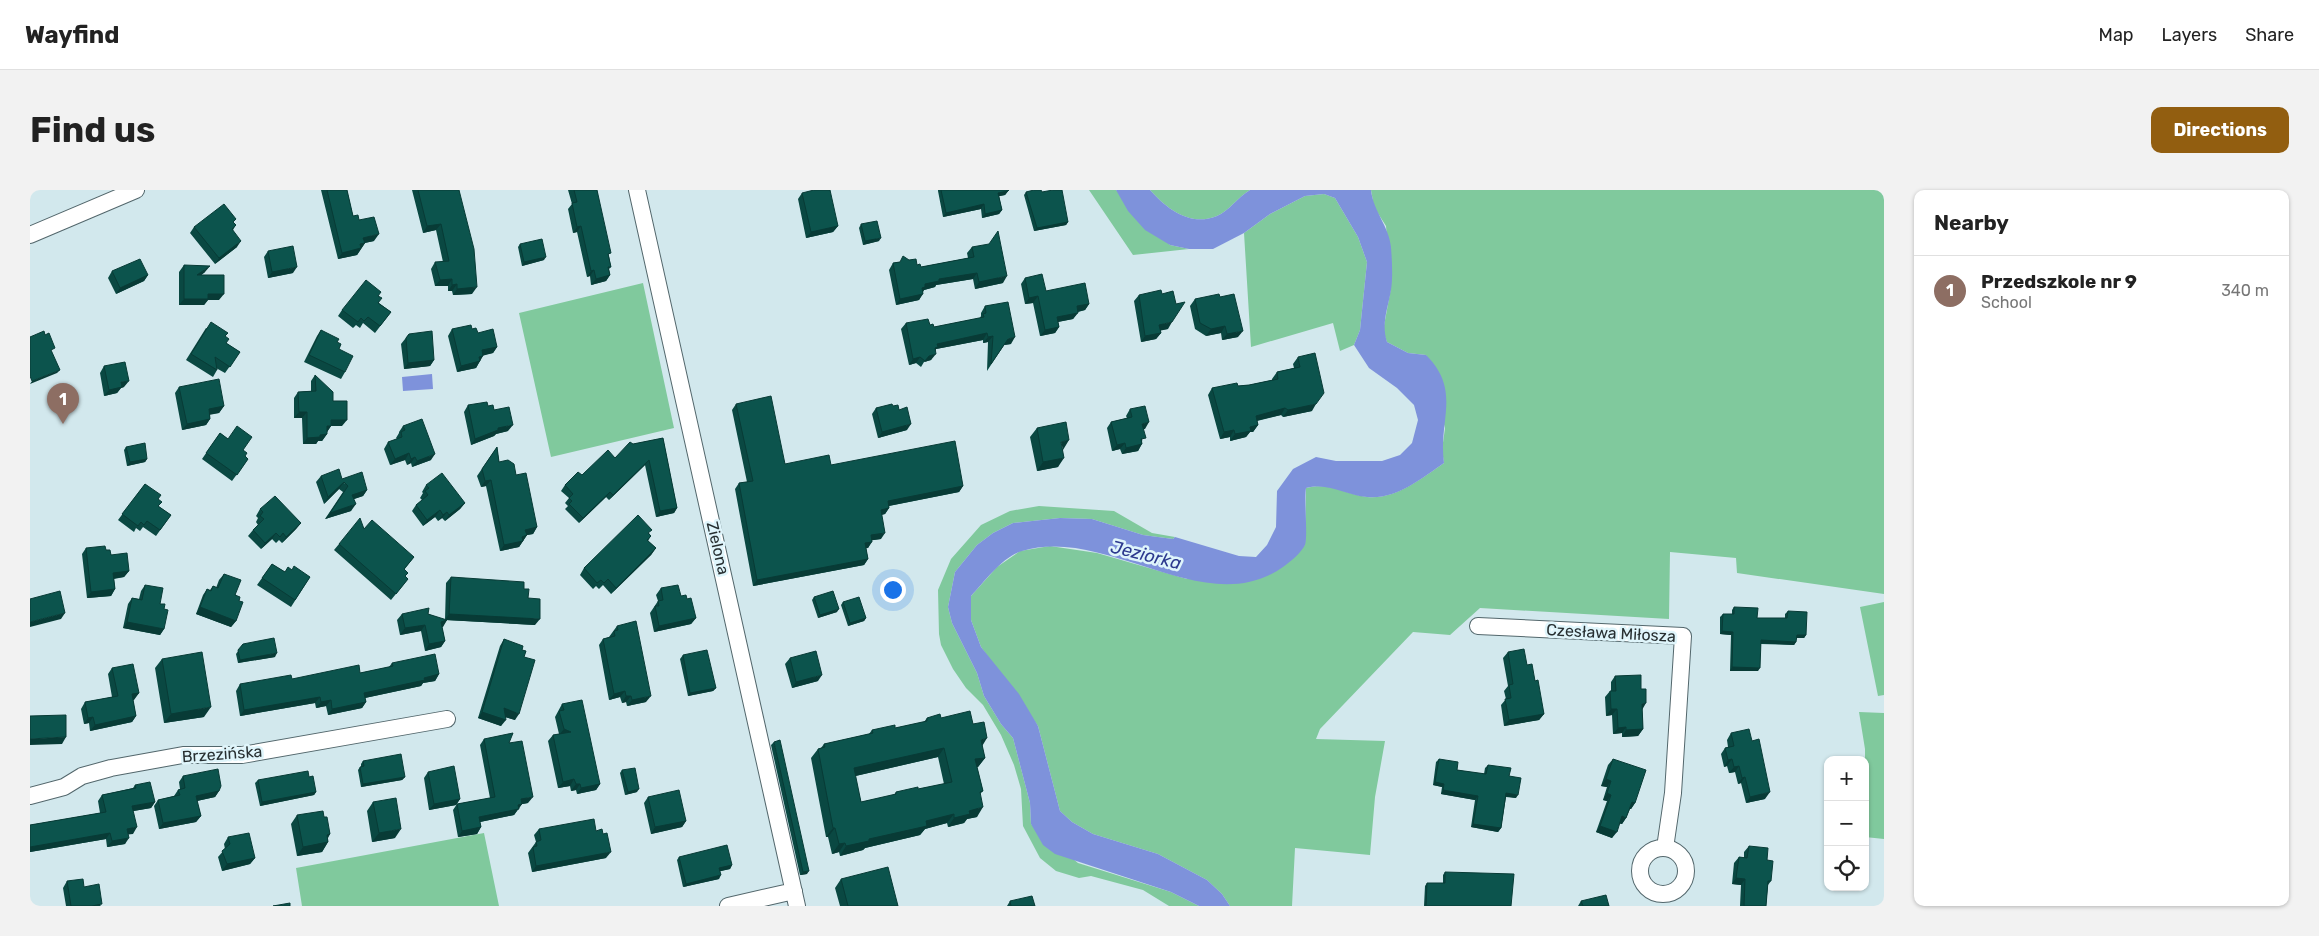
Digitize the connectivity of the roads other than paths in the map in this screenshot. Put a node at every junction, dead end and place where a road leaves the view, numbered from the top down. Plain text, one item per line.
1 (136, 190) edge
2 (638, 190) edge
3 (30, 235) edge
4 (1478, 626) dead end
5 (447, 719) dead end
6 (30, 796) edge
7 (1664, 848) junction
8 (795, 897) edge
9 (1659, 900) edge
10 (728, 906) edge

1 - 3 street
2 - 8 street, Zielona
4 - 7 street, Czesława Miłosza
5 - 6 street, Brzezińska
7 - 9 street
7 - 9 street
8 - 10 street

